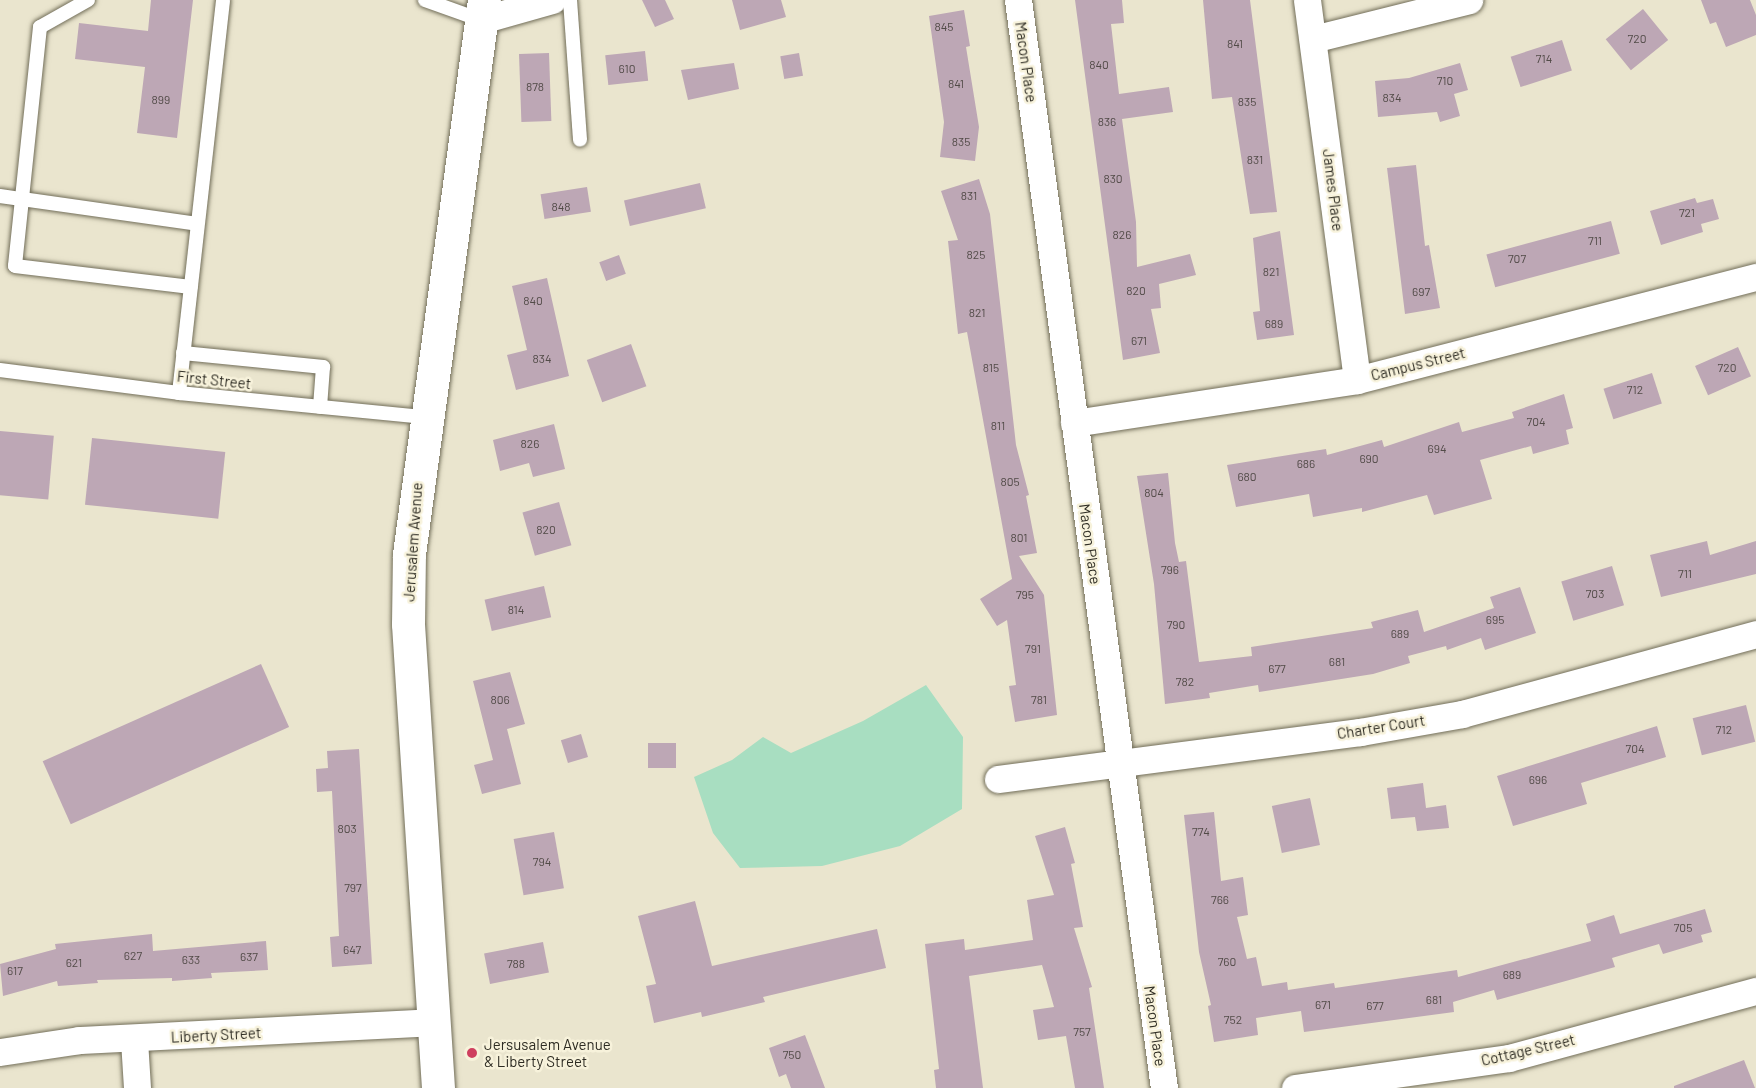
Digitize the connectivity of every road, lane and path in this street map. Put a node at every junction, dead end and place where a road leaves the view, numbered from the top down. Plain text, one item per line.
1 (88, 0) edge
2 (224, 0) edge
3 (425, 0) edge
4 (552, 0) edge
5 (570, 0) edge
6 (1018, 0) edge
7 (1307, 0) edge
8 (1469, 0) edge
9 (483, 10) edge
10 (1313, 39) junction
11 (580, 140) dead end
12 (0, 196) edge
13 (22, 199) junction
14 (196, 224) junction
15 (1756, 277) edge
16 (191, 287) junction
17 (183, 353) junction
18 (0, 370) edge
19 (1357, 380) junction
20 (178, 393) junction
21 (320, 407) junction
22 (425, 417) junction
23 (1074, 423) junction
24 (1756, 634) edge
25 (1119, 764) junction
26 (998, 779) dead end
27 (1756, 991) edge
28 (434, 1022) junction
29 (134, 1040) junction
30 (0, 1052) edge
31 (137, 1088) edge
32 (438, 1088) edge
33 (1164, 1088) edge
34 (1295, 1088) edge

1 - 13 lane
2 - 14 lane
3 - 9 lane
4 - 9 street
5 - 11 lane
6 - 23 street, Macon Place
7 - 10 street, James Place
8 - 10 street
9 - 22 main road, Jerusalem Avenue
10 - 19 street, James Place
12 - 13 lane
13 - 14 lane
13 - 16 lane
14 - 16 lane
15 - 19 street, Campus Street
16 - 17 lane
17 - 20 lane
17 - 21 lane
18 - 20 lane, First Street
19 - 23 street, Campus Street
20 - 21 lane, First Street
21 - 22 lane, First Street
22 - 28 main road, Jerusalem Avenue
23 - 25 street, Macon Place
24 - 25 street, Charter Court
25 - 26 street, Charter Court
25 - 33 street, Macon Place
27 - 34 street, Cottage Street
28 - 29 street, Liberty Street
28 - 32 main road, Jerusalem Avenue
29 - 30 street, Liberty Street
29 - 31 street

